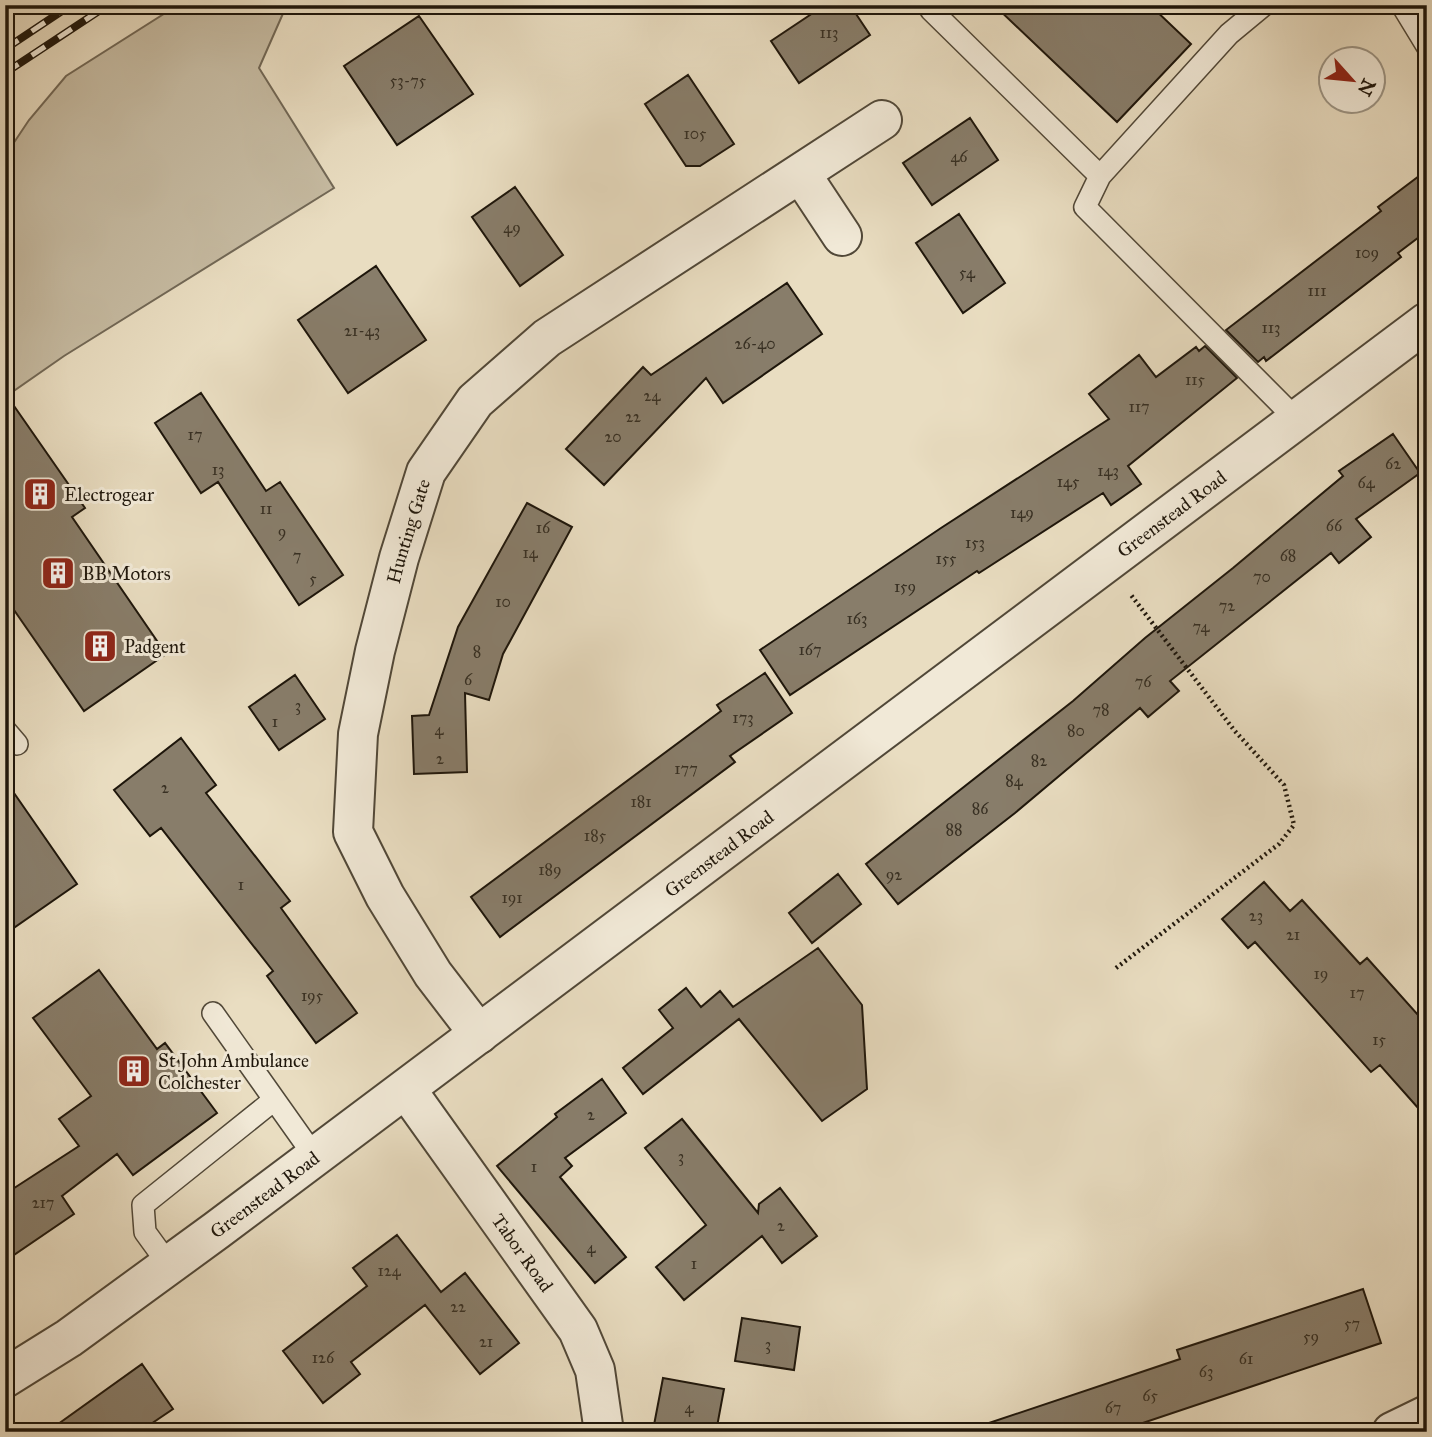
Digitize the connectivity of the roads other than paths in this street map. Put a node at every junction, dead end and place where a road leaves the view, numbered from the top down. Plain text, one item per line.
1 (1264, 5) edge
2 (1402, 5) edge
3 (931, 10) dead end
4 (1427, 46) edge
5 (882, 120) dead end
6 (801, 174) junction
7 (1100, 176) junction
8 (842, 236) dead end
9 (1427, 322) edge
10 (1297, 420) junction
11 (213, 1013) dead end
12 (480, 1034) junction
13 (406, 1089) junction
14 (274, 1100) junction
15 (315, 1157) junction
16 (169, 1265) junction
17 (5, 1378) edge
18 (1427, 1415) edge
19 (604, 1432) edge
20 (1392, 1432) edge

1 - 7 lane
2 - 4 lane
3 - 7 lane
5 - 6 street, Hunting Gate
6 - 8 street
6 - 12 street, Hunting Gate
7 - 10 lane
9 - 10 street, Greenstead Road
10 - 12 street, Greenstead Road
11 - 14 lane
12 - 13 street, Greenstead Road
13 - 15 street, Greenstead Road
13 - 19 street, Tabor Road
14 - 15 lane
14 - 16 lane
15 - 16 street, Greenstead Road
16 - 17 street, Greenstead Road
18 - 20 street

